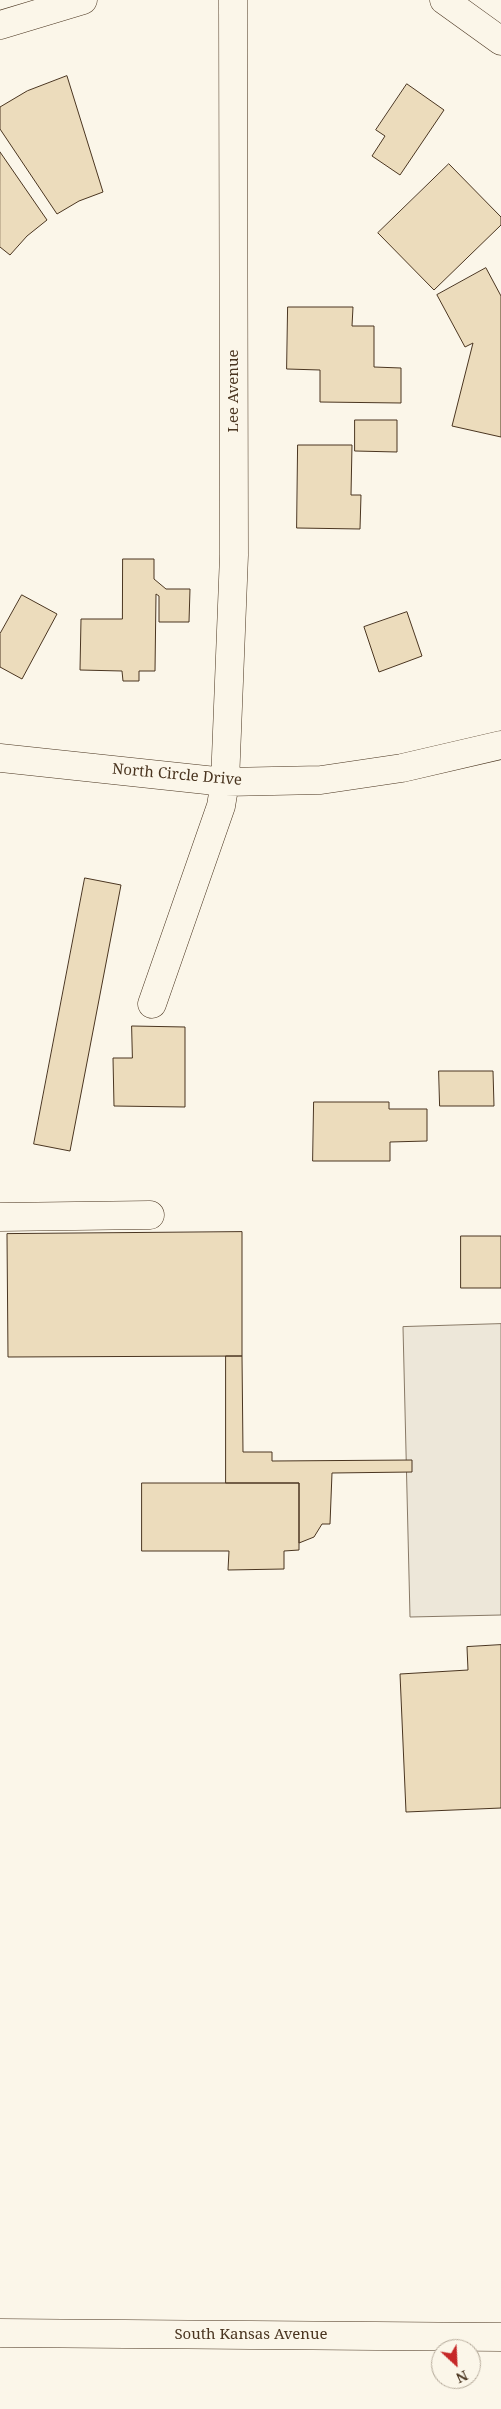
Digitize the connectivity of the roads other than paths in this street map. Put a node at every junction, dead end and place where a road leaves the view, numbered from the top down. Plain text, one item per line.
1 (83, 0) edge
2 (232, 0) edge
3 (444, 0) edge
4 (0, 25) edge
5 (501, 41) edge
6 (501, 745) edge
7 (0, 758) edge
8 (225, 782) junction
9 (152, 1004) dead end
10 (150, 1215) dead end
11 (0, 1217) edge
12 (0, 2333) edge
13 (501, 2337) edge

1 - 4 street
2 - 8 street, Lee Avenue
3 - 5 street
6 - 8 street, North Circle Drive
7 - 8 street, North Circle Drive
8 - 9 street, Lee Avenue
10 - 11 street
12 - 13 street, South Kansas Avenue

